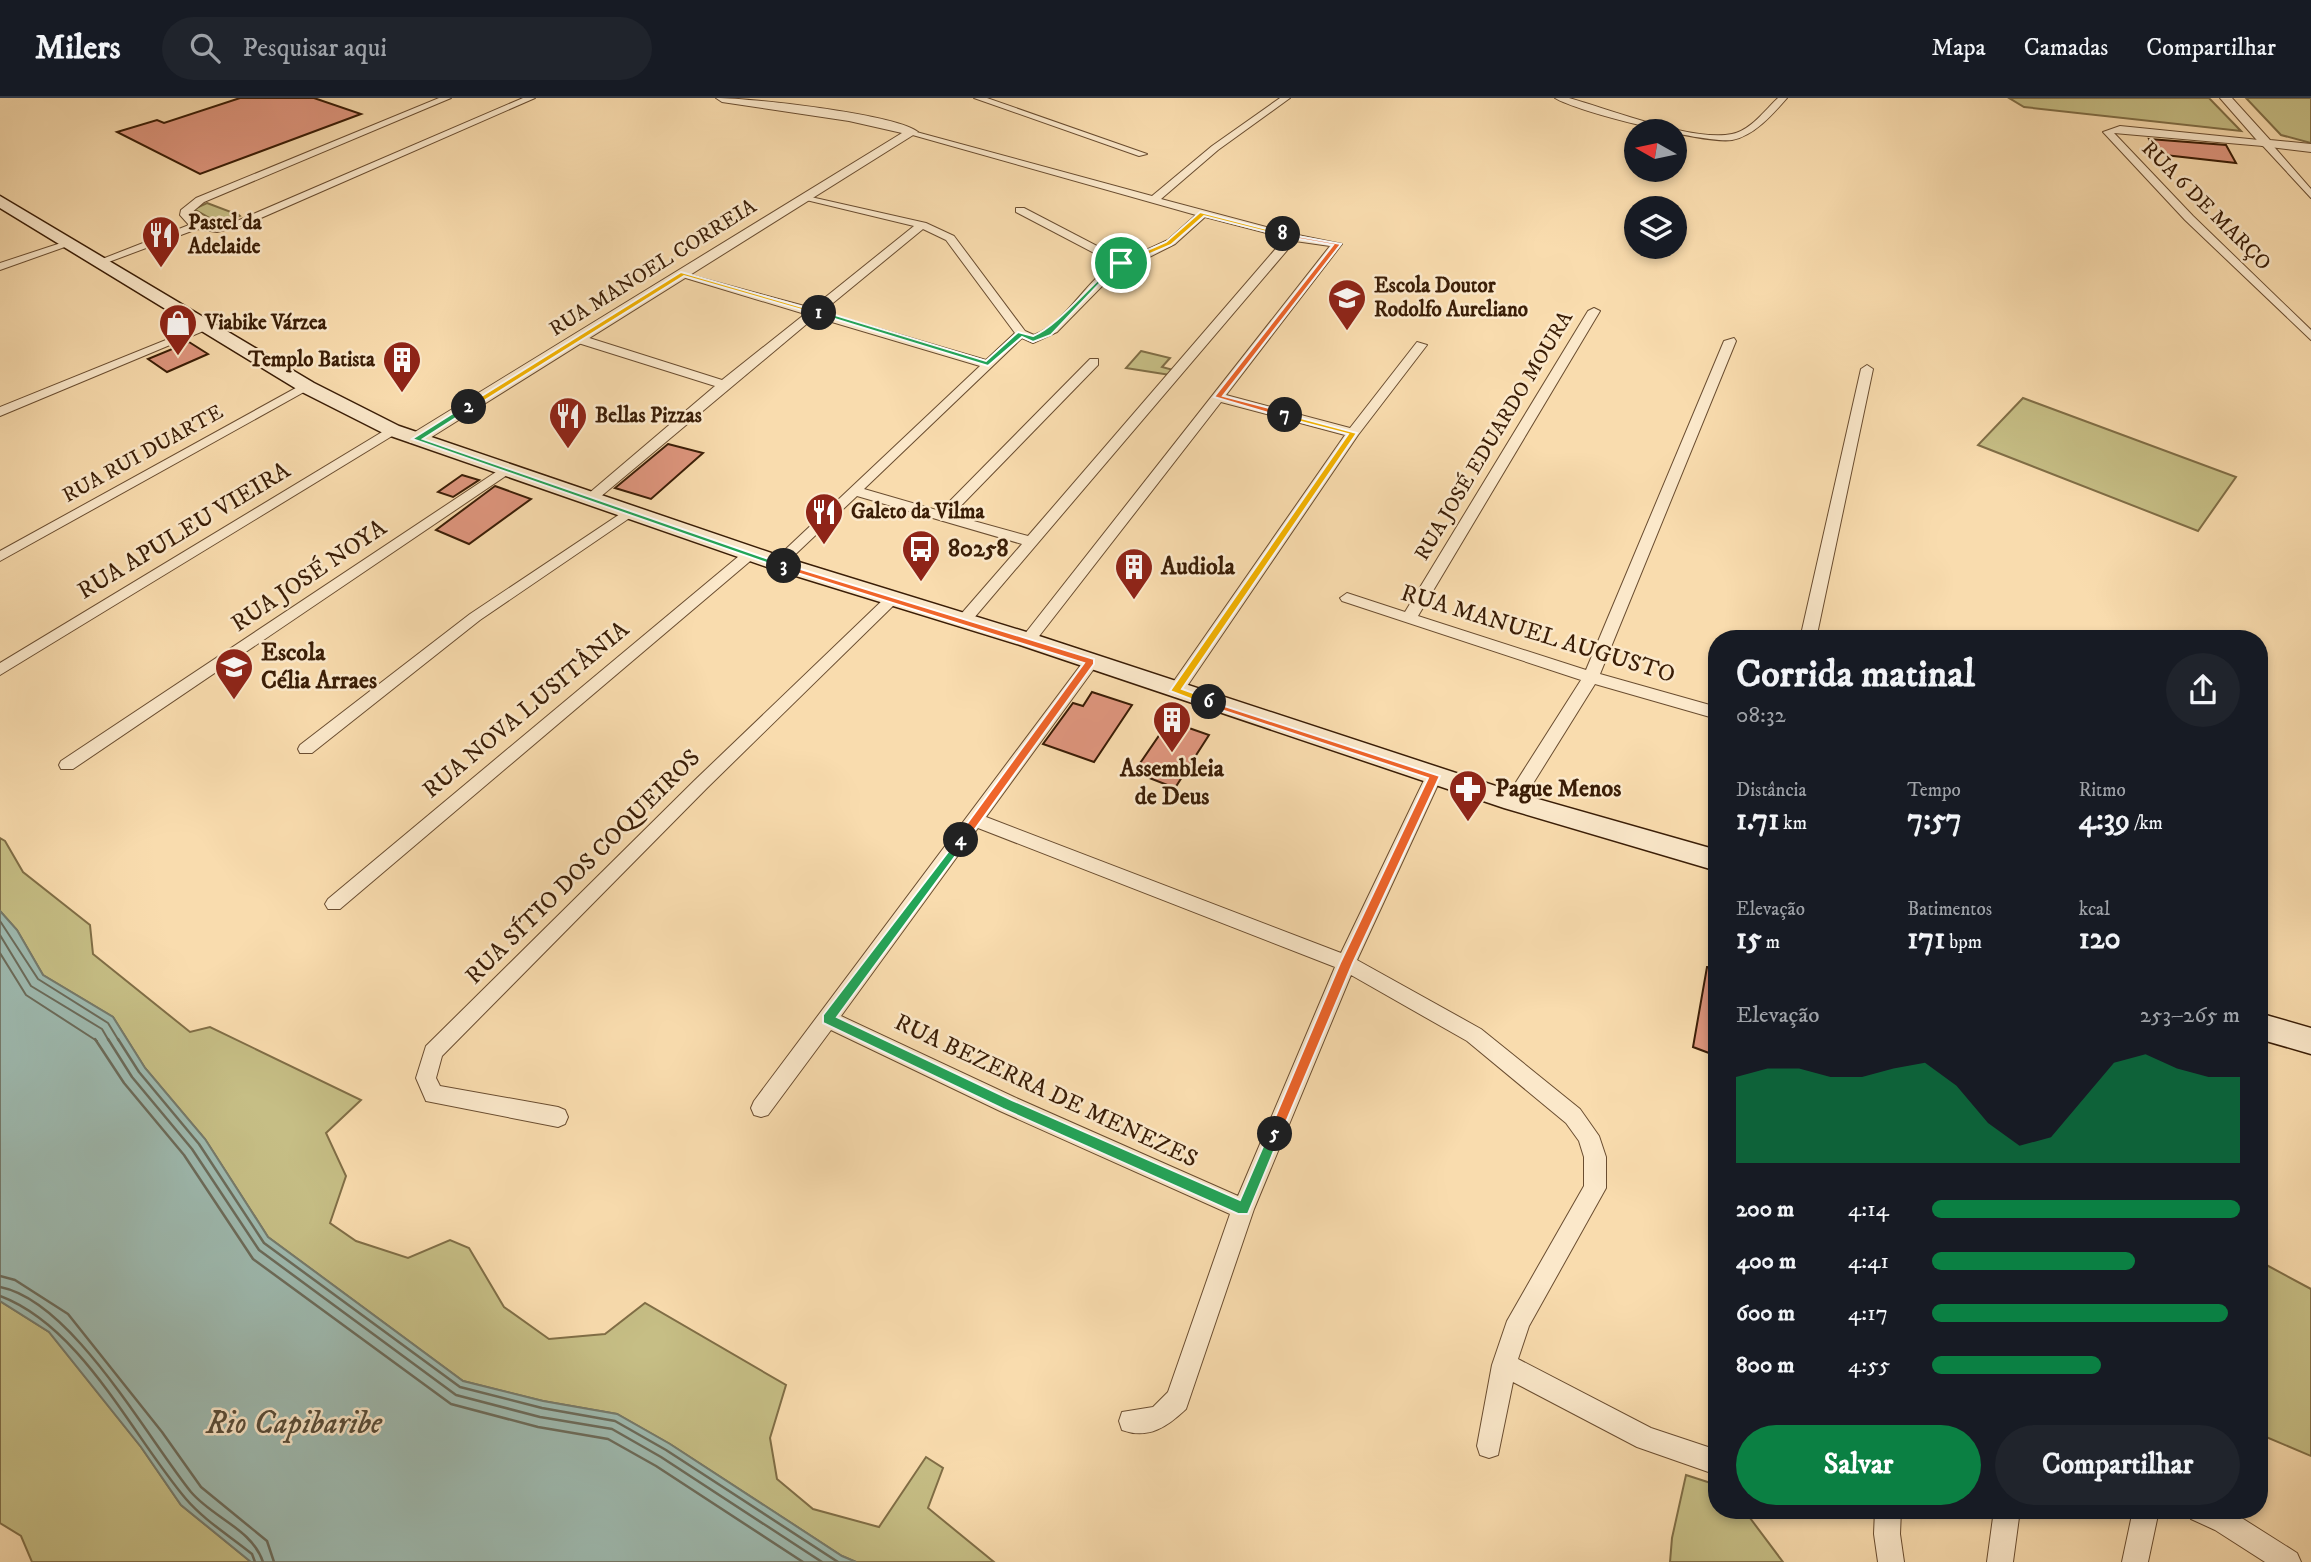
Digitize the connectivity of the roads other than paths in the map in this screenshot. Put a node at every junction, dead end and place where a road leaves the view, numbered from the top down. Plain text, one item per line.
1 (447, 98) edge
2 (531, 98) edge
3 (722, 98) edge
4 (805, 98) edge
5 (978, 98) edge
6 (1265, 98) edge
7 (1559, 98) edge
8 (1783, 98) edge
9 (2226, 98) edge
10 (1283, 100) edge
11 (785, 107) junction
12 (912, 132) junction
13 (2266, 143) junction
14 (2311, 148) edge
15 (1142, 154) dead end
16 (2311, 195) edge
17 (806, 197) junction
18 (1154, 200) junction
19 (0, 201) edge
20 (1020, 210) dead end
21 (1196, 212) junction
22 (922, 225) junction
23 (196, 226) junction
24 (1292, 237) junction
25 (71, 243) junction
26 (102, 261) junction
27 (1121, 263) junction
28 (0, 267) edge
29 (684, 274) junction
30 (815, 311) junction
31 (1594, 311) dead end
32 (207, 327) junction
33 (1021, 333) junction
34 (2311, 336) edge
35 (579, 340) junction
36 (1730, 341) dead end
37 (1421, 345) dead end
38 (1094, 362) dead end
39 (988, 364) junction
40 (1867, 369) dead end
41 (724, 385) junction
42 (307, 387) junction
43 (1218, 397) junction
44 (0, 412) edge
45 (392, 430) junction
46 (1353, 433) junction
47 (416, 439) junction
48 (505, 470) junction
49 (854, 491) junction
50 (588, 500) junction
51 (629, 512) junction
52 (943, 516) junction
53 (1032, 542) junction
54 (750, 554) junction
55 (0, 557) edge
56 (778, 564) junction
57 (1347, 598) dead end
58 (892, 599) junction
59 (1409, 618) junction
60 (963, 621) junction
61 (1810, 630) edge
62 (1028, 640) junction
63 (1091, 662) junction
64 (0, 670) edge
65 (1591, 677) junction
66 (1175, 691) junction
67 (1708, 710) edge
68 (306, 749) dead end
69 (68, 765) dead end
70 (1434, 776) junction
71 (1513, 801) junction
72 (976, 820) junction
73 (1708, 858) edge
74 (334, 904) dead end
75 (1346, 963) junction
76 (828, 1019) junction
77 (2268, 1029) edge
78 (2311, 1041) edge
79 (761, 1108) dead end
80 (558, 1117) dead end
81 (1243, 1209) junction
82 (1504, 1365) junction
83 (1131, 1421) dead end
84 (1489, 1446) dead end
85 (1708, 1460) edge
86 (1888, 1519) edge
87 (2006, 1519) edge
88 (2144, 1519) edge
89 (2220, 1519) edge
90 (1891, 1562) edge
91 (2000, 1562) edge
92 (2135, 1562) edge
93 (2288, 1562) edge

1 - 23 street
2 - 23 street
3 - 11 street
4 - 11 street
5 - 15 street
6 - 10 street
7 - 8 street
9 - 13 street
10 - 18 street
11 - 12 street
12 - 17 street, RUA MANOEL CORREIA
12 - 18 street
13 - 14 street
13 - 16 street
13 - 34 street, RUA 6 DE MARÇO
17 - 22 street
17 - 29 street, RUA MANOEL CORREIA
18 - 21 street
19 - 25 main road
20 - 27 street
21 - 24 street
21 - 27 street
22 - 30 street
22 - 33 street
23 - 26 street
24 - 43 street
24 - 53 street
25 - 26 main road
25 - 28 street
26 - 32 main road
27 - 33 street
29 - 30 street
29 - 35 street, RUA MANOEL CORREIA
30 - 39 street
30 - 41 street
31 - 59 street, RUA JOSÉ EDUARDO MOURA
32 - 42 main road
32 - 44 street
33 - 39 street
35 - 41 street
35 - 47 street, RUA MANOEL CORREIA
36 - 65 street
37 - 46 street
38 - 52 street
39 - 49 street
40 - 61 street
41 - 50 street
42 - 45 main road
42 - 55 street, RUA RUI DUARTE
43 - 46 street
43 - 62 street
45 - 47 main road
45 - 64 street, RUA APULEU VIEIRA
46 - 66 street
47 - 48 main road
48 - 50 main road
48 - 69 street, RUA JOSÉ NOYA
49 - 52 street
49 - 56 street
50 - 51 main road
51 - 54 main road
51 - 68 street
52 - 53 street
53 - 60 street
54 - 56 main road
54 - 74 street, RUA NOVA LUSITÂNIA
56 - 58 main road
57 - 59 street, RUA MANUEL AUGUSTO
58 - 60 main road
58 - 80 street, RUA SÍTIO DOS COQUEIROS
59 - 65 street, RUA MANUEL AUGUSTO
60 - 62 main road
62 - 63 main road
63 - 66 main road
63 - 72 street
65 - 67 street, RUA MANUEL AUGUSTO
65 - 71 street
66 - 70 main road
70 - 71 main road
70 - 75 street
71 - 73 main road
72 - 75 street
72 - 76 street
75 - 81 street
75 - 82 street
76 - 79 street
76 - 81 street, RUA BEZERRA DE MENEZES
77 - 78 main road
81 - 83 street
82 - 84 street
82 - 85 street
86 - 90 street
87 - 91 street
88 - 92 street
89 - 93 street

